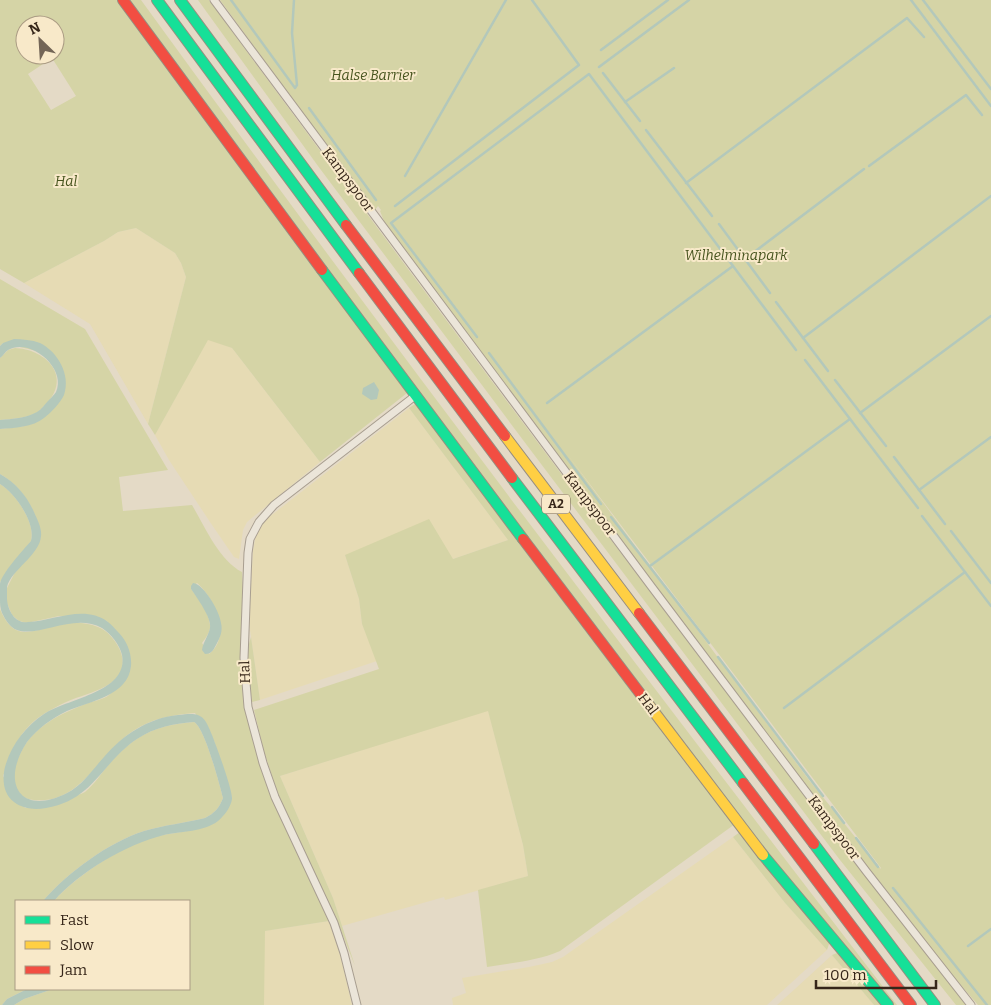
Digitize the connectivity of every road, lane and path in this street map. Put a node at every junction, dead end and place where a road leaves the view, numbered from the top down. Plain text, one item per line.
1 (123, 0) edge
2 (157, 0) edge
3 (180, 0) edge
4 (214, 0) edge
5 (415, 396) junction
6 (357, 1005) edge
7 (888, 1005) edge
8 (911, 1005) edge
9 (935, 1005) edge
10 (971, 1005) edge

1 - 5 main road, Hal
2 - 8 main road, A2
3 - 9 main road, A2
4 - 10 street, Kampspoor
5 - 6 street, Hal
5 - 7 main road, Hal

